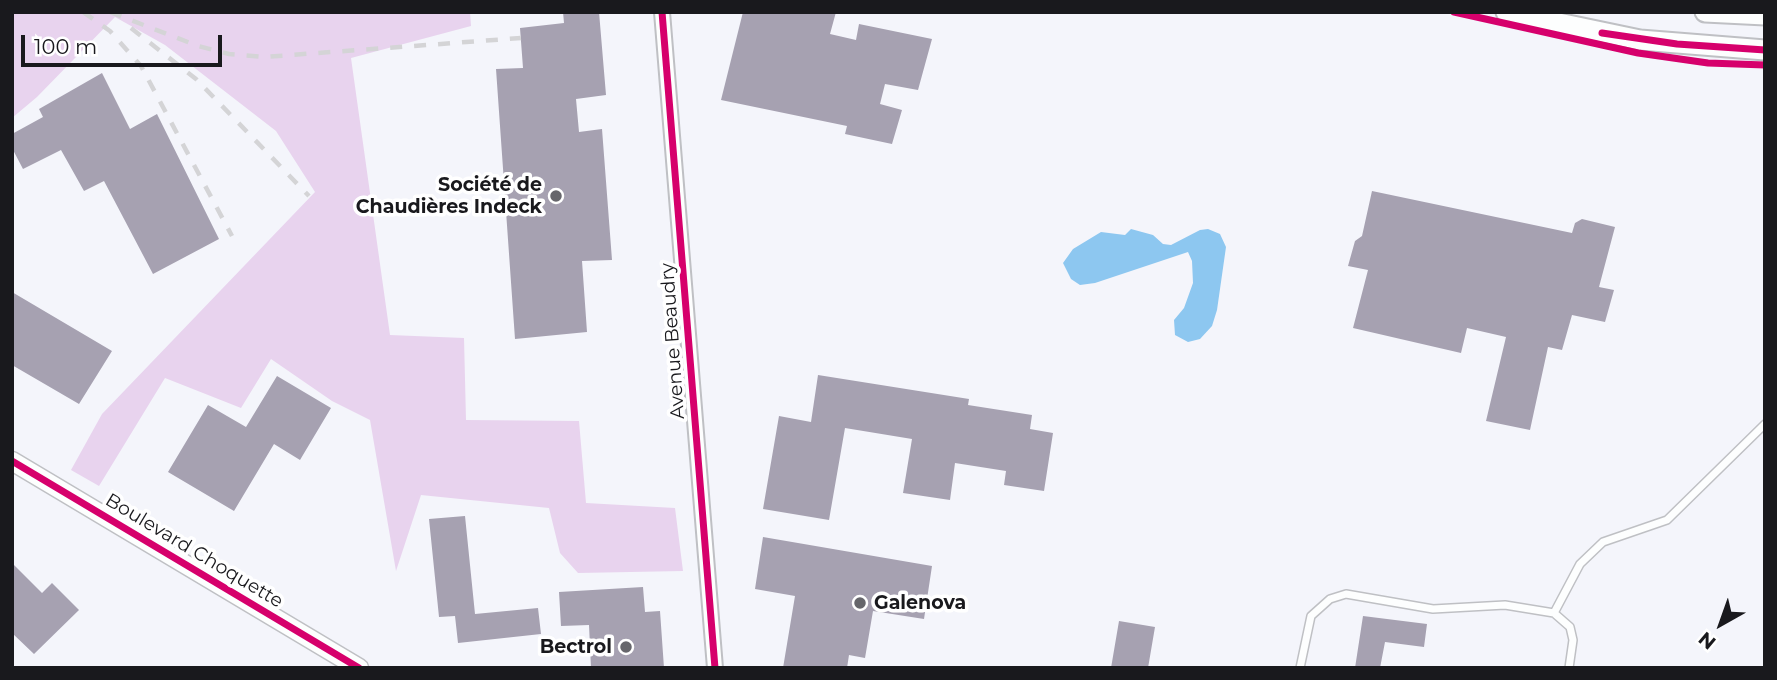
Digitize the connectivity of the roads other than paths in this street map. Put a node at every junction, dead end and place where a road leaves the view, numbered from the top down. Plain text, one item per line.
1 (662, 12) edge
2 (1506, 12) edge
3 (1705, 12) edge
4 (1765, 16) edge
5 (1765, 50) edge
6 (1765, 424) edge
7 (12, 461) edge
8 (1554, 613) junction
9 (359, 668) edge
10 (715, 668) edge
11 (1300, 668) edge
12 (1569, 668) edge

1 - 10 street, Avenue Beaudry
2 - 5 main road
3 - 4 main road
6 - 8 lane
7 - 9 street, Boulevard Choquette
8 - 11 lane
8 - 12 lane

